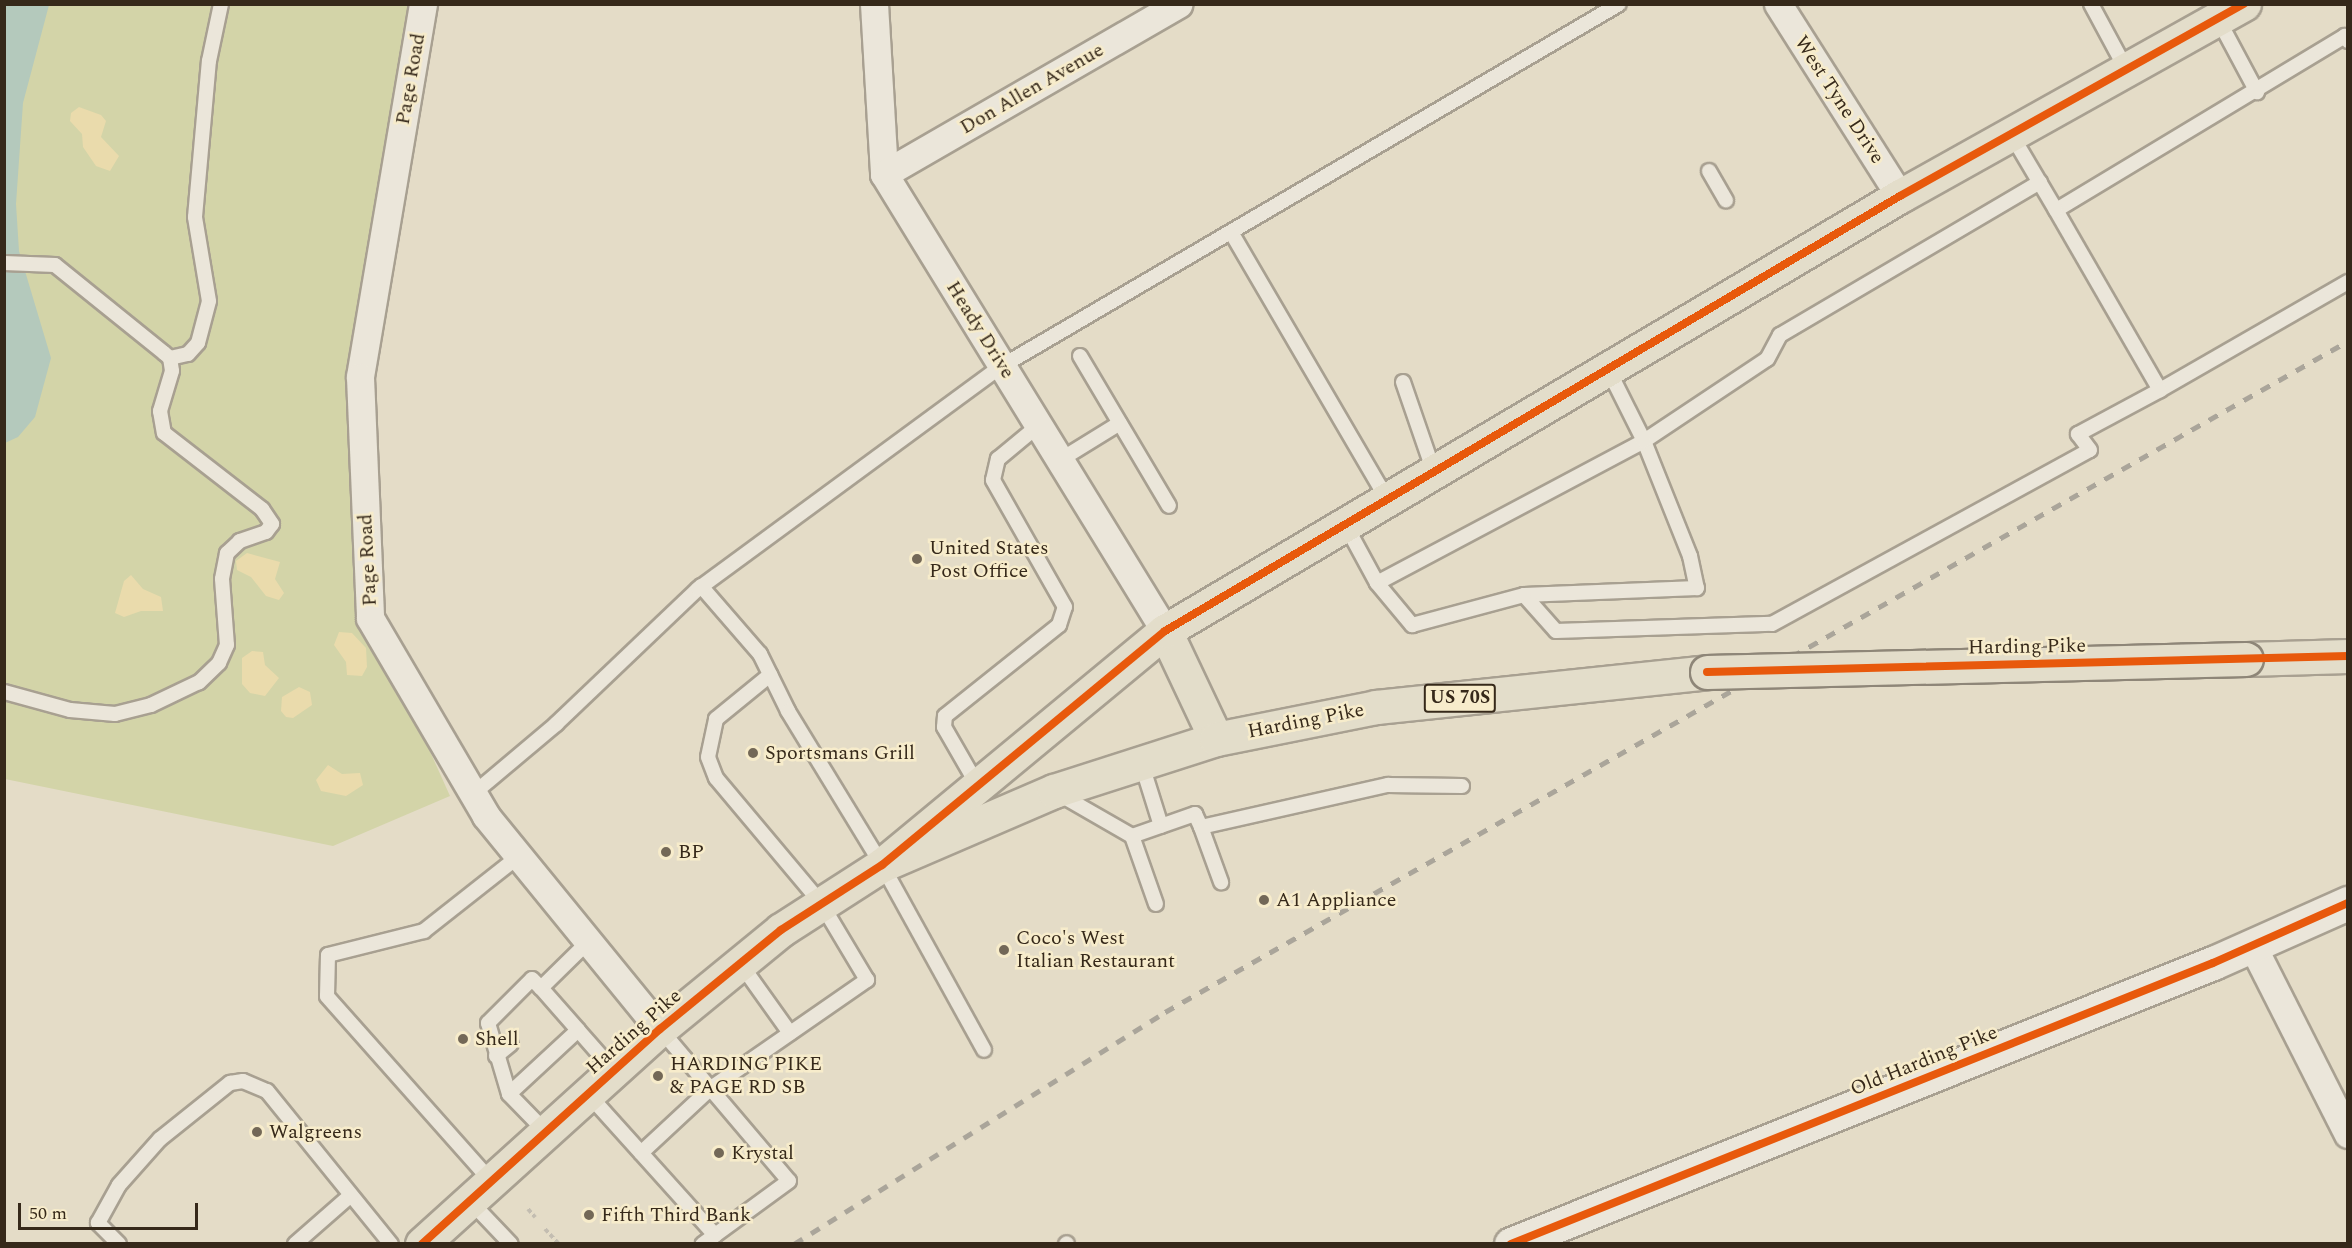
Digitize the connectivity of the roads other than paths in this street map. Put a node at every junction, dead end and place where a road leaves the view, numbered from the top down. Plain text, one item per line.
1 (221, 4) edge
2 (423, 4) edge
3 (874, 4) edge
4 (1179, 4) edge
5 (1619, 4) edge
6 (1778, 4) edge
7 (2091, 4) edge
8 (2231, 12) edge
9 (2348, 41) edge
10 (2126, 69) junction
11 (2258, 92) junction
12 (2011, 134) junction
13 (1709, 171) dead end
14 (884, 174) junction
15 (2040, 182) junction
16 (1900, 196) junction
17 (1726, 201) dead end
18 (2056, 210) junction
19 (1230, 232) junction
20 (4, 263) edge
21 (2348, 282) edge
22 (1080, 356) dead end
23 (170, 358) junction
24 (1002, 366) junction
25 (1608, 369) junction
26 (1403, 382) dead end
27 (2160, 390) junction
28 (1120, 423) junction
29 (1039, 425) junction
30 (1644, 441) junction
31 (1060, 460) junction
32 (1434, 472) junction
33 (1387, 499) junction
34 (1168, 506) dead end
35 (1346, 524) junction
36 (1377, 583) junction
37 (701, 586) junction
38 (1524, 595) junction
39 (1165, 631) junction
40 (2348, 656) edge
41 (770, 675) junction
42 (4, 692) edge
43 (1216, 739) junction
44 (1140, 761) junction
45 (978, 786) junction
46 (1462, 786) dead end
47 (1054, 791) junction
48 (473, 794) junction
49 (1161, 826) junction
50 (1201, 827) junction
51 (1132, 836) junction
52 (519, 856) junction
53 (882, 865) junction
54 (1221, 882) dead end
55 (821, 903) junction
56 (2348, 903) edge
57 (1156, 904) dead end
58 (588, 942) junction
59 (2252, 945) junction
60 (740, 963) junction
61 (541, 988) junction
62 (660, 1029) junction
63 (578, 1030) junction
64 (790, 1033) junction
65 (511, 1044) dead end
66 (984, 1050) dead end
67 (496, 1056) junction
68 (614, 1071) junction
69 (711, 1088) junction
70 (509, 1094) junction
71 (588, 1094) junction
72 (546, 1132) junction
73 (2348, 1134) edge
74 (641, 1153) junction
75 (480, 1191) junction
76 (351, 1195) junction
77 (716, 1235) junction
78 (119, 1244) edge
79 (295, 1244) edge
80 (391, 1244) edge
81 (422, 1244) edge
82 (511, 1244) edge
83 (703, 1244) edge
84 (1511, 1244) edge

1 - 23 lane
2 - 48 street, Page Road
3 - 14 street, Heady Drive
4 - 14 street, Don Allen Avenue
5 - 19 lane
6 - 16 street, West Tyne Drive
7 - 10 lane
8 - 10 main road
8 - 11 lane
9 - 11 lane
10 - 12 main road
11 - 18 lane
12 - 15 lane
12 - 16 main road
13 - 17 lane
14 - 24 street, Heady Drive
15 - 18 lane
15 - 30 lane
16 - 25 main road
18 - 27 lane
19 - 24 lane
19 - 33 lane
20 - 23 lane
21 - 27 lane
22 - 28 lane
23 - 42 lane
24 - 29 street, Heady Drive
24 - 37 lane
25 - 30 lane
25 - 32 main road
26 - 32 lane
27 - 38 lane
28 - 31 lane
28 - 34 lane
29 - 31 street, Heady Drive
29 - 45 lane
30 - 36 lane
30 - 38 lane
31 - 39 street, Heady Drive
32 - 33 main road
33 - 35 main road
35 - 36 lane
35 - 39 main road
36 - 38 lane
37 - 41 lane
37 - 48 lane
39 - 43 main road
39 - 45 main road
40 - 43 main road, Harding Pike / US 70S, bridge
41 - 53 lane
41 - 55 lane
43 - 44 main road, Harding Pike / US 70S
44 - 47 main road, Harding Pike / US 70S
44 - 49 lane
45 - 53 main road
46 - 50 lane
47 - 51 lane
47 - 53 main road, Harding Pike / US 70S
48 - 52 street, Page Road
49 - 50 lane
49 - 51 lane
50 - 54 lane
51 - 57 lane
52 - 58 street, Page Road
52 - 75 lane
53 - 55 main road, Harding Pike / US 70S
53 - 66 lane
55 - 60 main road, Harding Pike / US 70S
55 - 64 lane
56 - 59 street, Old Harding Pike
58 - 61 lane
58 - 62 street, Page Road
59 - 73 street
59 - 84 street, Old Harding Pike
60 - 62 main road, Harding Pike / US 70S
60 - 64 lane
61 - 63 lane
61 - 67 lane
62 - 68 main road, Harding Pike / US 70S
62 - 69 lane
63 - 68 lane
63 - 70 lane
64 - 69 lane
65 - 67 lane
67 - 70 lane
68 - 71 main road, Harding Pike / US 70S
69 - 74 lane
69 - 77 lane
70 - 72 lane
71 - 72 main road, Harding Pike / US 70S
71 - 74 lane
72 - 75 main road, Harding Pike / US 70S
74 - 77 lane
75 - 81 main road, Harding Pike / US 70S
75 - 82 lane
76 - 78 lane
76 - 79 lane
76 - 80 lane
77 - 83 lane

